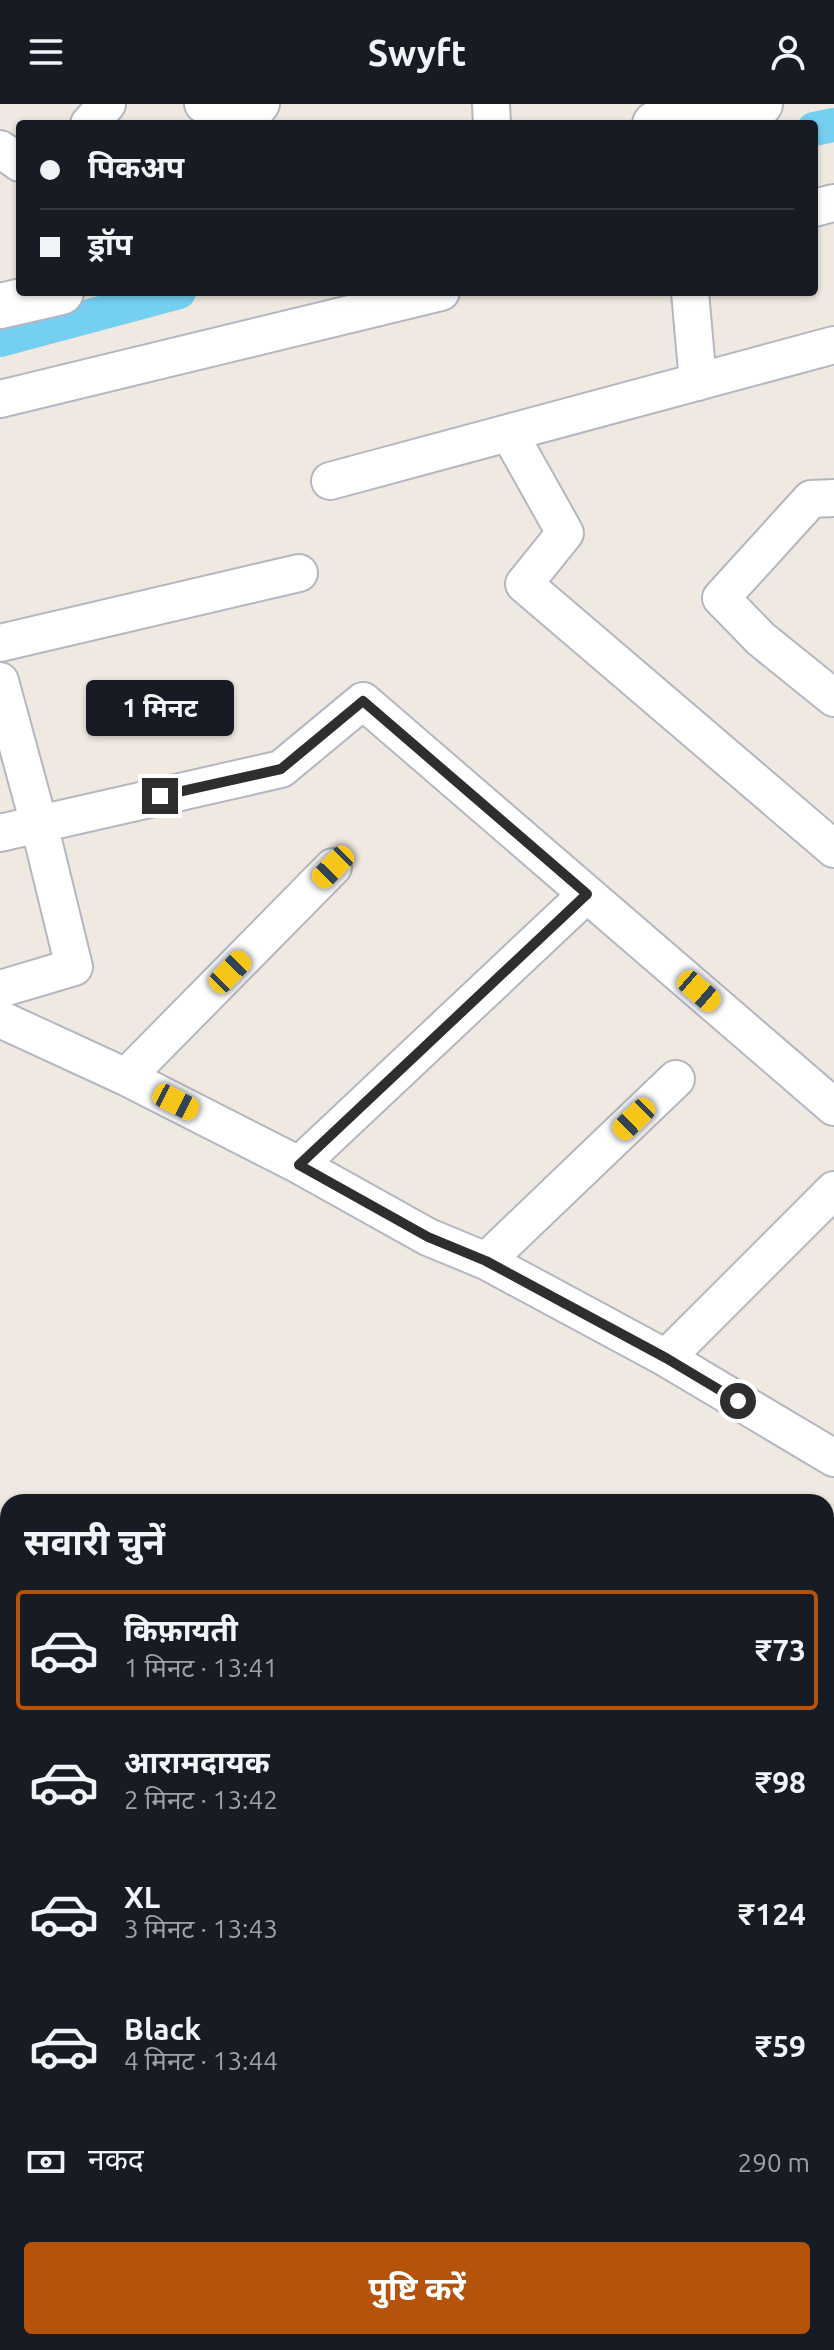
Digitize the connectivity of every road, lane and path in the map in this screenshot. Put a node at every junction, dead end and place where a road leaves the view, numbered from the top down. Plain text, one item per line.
1 (107, 104) edge
2 (203, 104) edge
3 (261, 104) edge
4 (760, 104) edge
5 (93, 120) edge
6 (678, 120) edge
7 (44, 296) edge
8 (425, 296) edge
9 (690, 296) edge
10 (0, 306) edge
11 (834, 345) edge
12 (698, 382) junction
13 (0, 399) edge
14 (509, 433) junction
15 (330, 481) dead end
16 (834, 498) edge
17 (299, 573) dead end
18 (0, 643) edge
19 (0, 681) edge
20 (834, 698) edge
21 (39, 824) junction
22 (0, 833) edge
23 (834, 849) edge
24 (333, 867) dead end
25 (587, 894) junction
26 (0, 989) edge
27 (0, 1019) edge
28 (126, 1077) junction
29 (676, 1079) dead end
30 (834, 1107) edge
31 (299, 1165) junction
32 (834, 1190) edge
33 (486, 1261) junction
34 (666, 1358) junction
35 (834, 1458) edge

1 - 5 street
2 - 3 street
4 - 6 street
7 - 10 street
8 - 13 street
9 - 12 street
11 - 12 street
12 - 14 street
14 - 15 street
14 - 23 street
16 - 20 street
17 - 18 street
19 - 21 street
21 - 22 street
21 - 25 street
21 - 26 street
24 - 28 street
25 - 30 street
25 - 31 street
27 - 28 street
28 - 31 street
29 - 33 street
31 - 33 street
32 - 34 street
33 - 34 street
34 - 35 street

